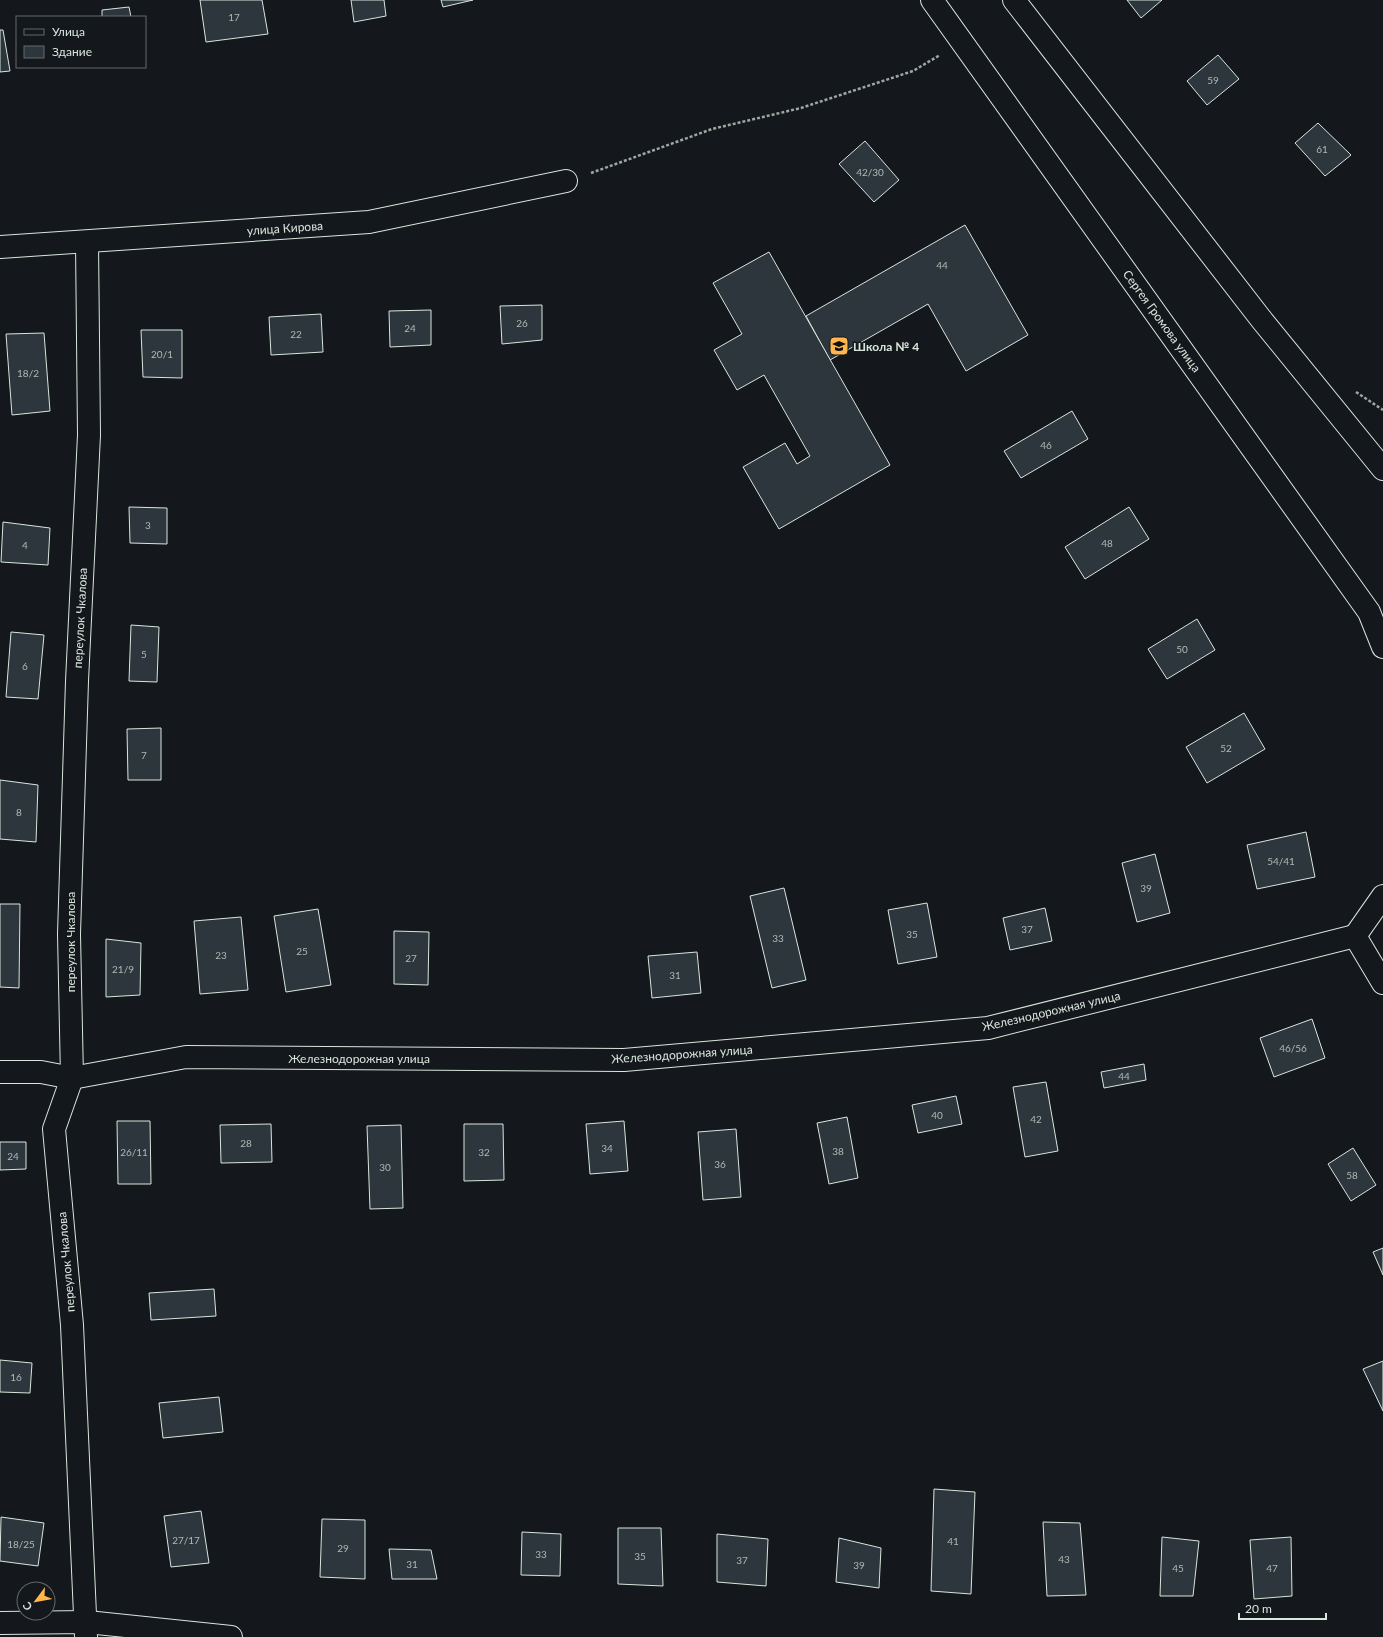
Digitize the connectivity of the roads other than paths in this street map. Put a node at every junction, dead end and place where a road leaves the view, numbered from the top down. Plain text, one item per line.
1 (932, 0) edge
2 (1014, 0) edge
3 (566, 182) road end
4 (87, 242) junction
5 (0, 247) edge
6 (1383, 469) edge
7 (1383, 647) edge
8 (1383, 896) edge
9 (1355, 936) junction
10 (1383, 983) edge
11 (0, 1072) edge
12 (72, 1078) junction
13 (0, 1623) edge
14 (86, 1630) edge
15 (231, 1637) edge

1 - 7 street, Сергея Громова улица
2 - 6 street
3 - 4 street, улица Кирова
4 - 5 street, улица Кирова
4 - 12 street, переулок Чкалова
8 - 9 street
9 - 10 street
9 - 12 street, Железнодорожная улица
11 - 12 street, Железнодорожная улица
12 - 14 street, переулок Чкалова
13 - 14 street
14 - 15 street

